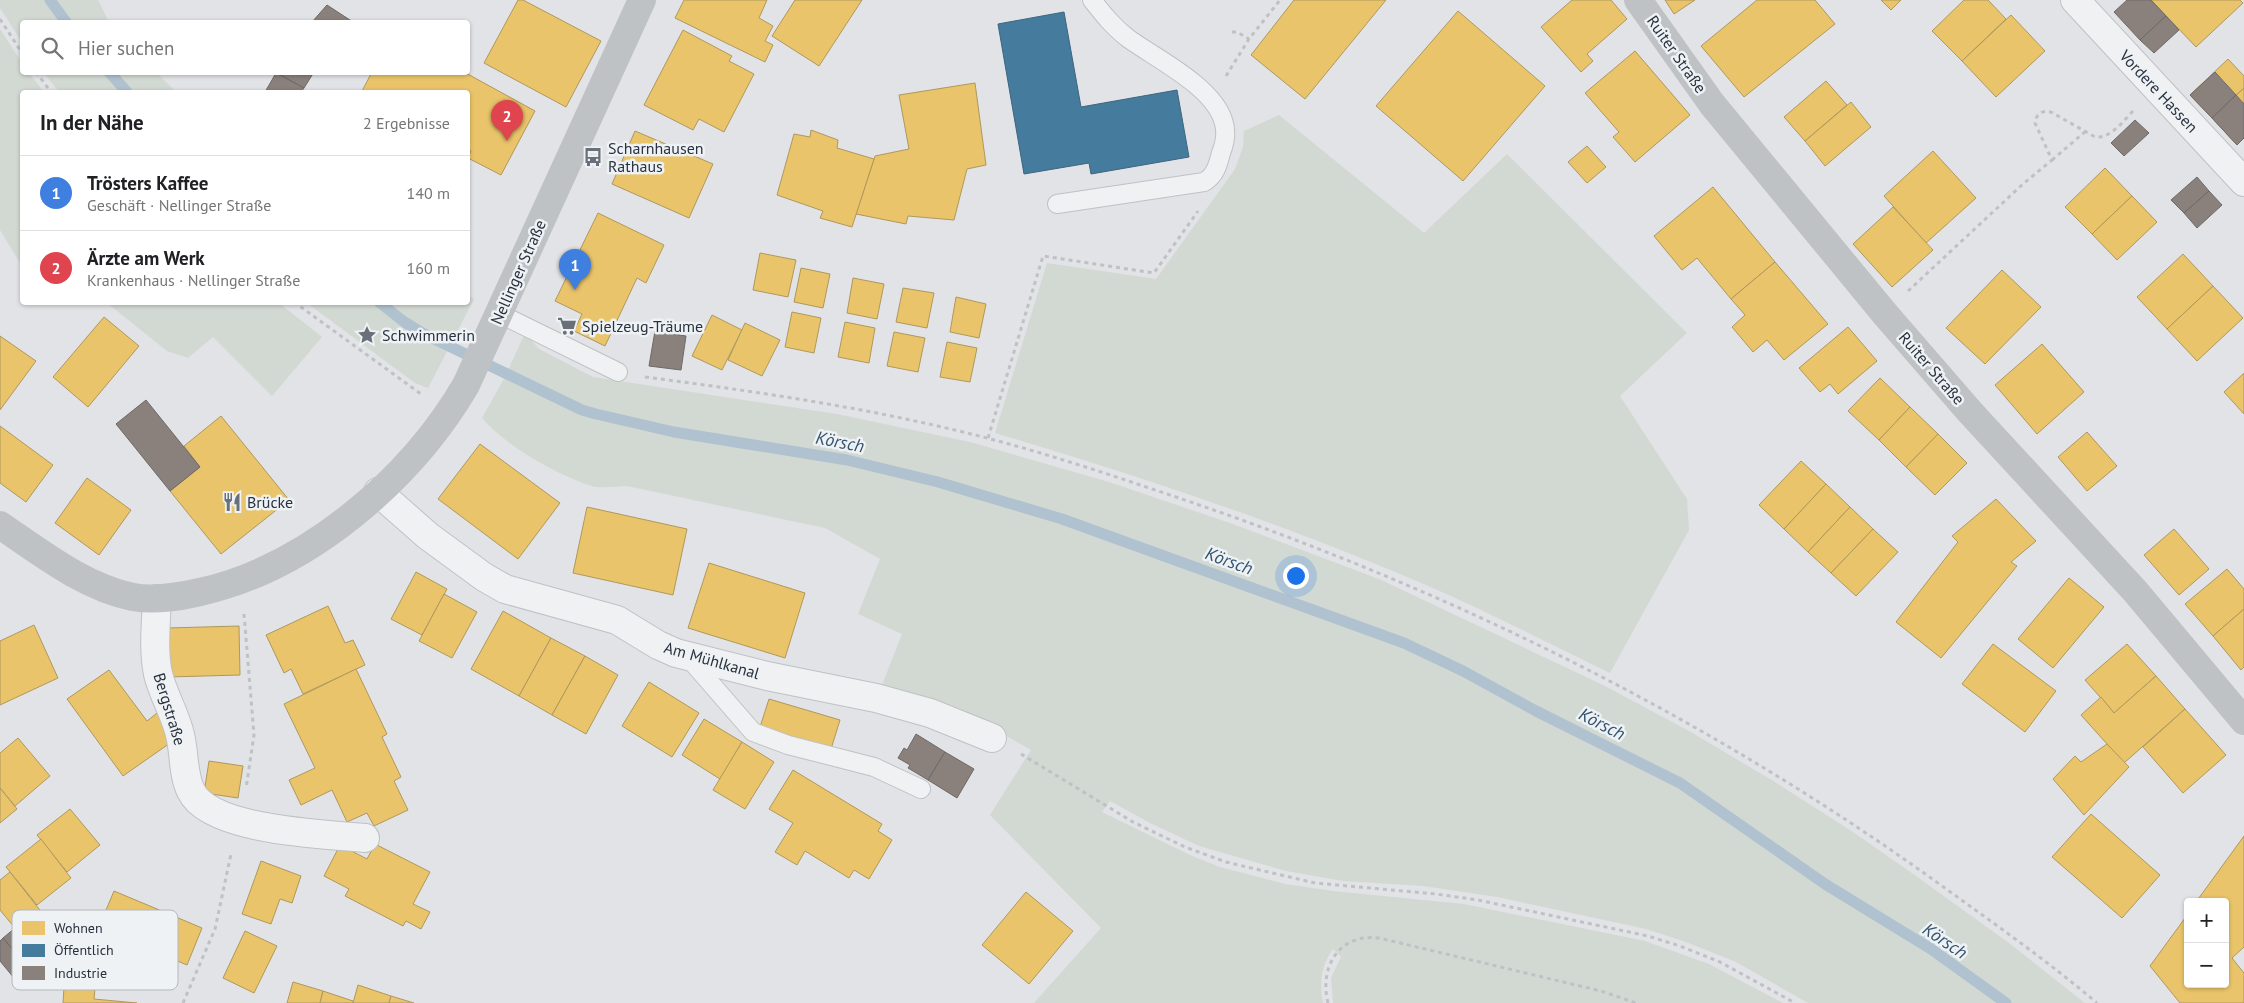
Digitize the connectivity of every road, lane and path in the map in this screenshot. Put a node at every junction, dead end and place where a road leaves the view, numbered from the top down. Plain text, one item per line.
1 (642, 0) edge
2 (1092, 0) edge
3 (1280, 0) edge
4 (1638, 0) edge
5 (2075, 0) edge
6 (0, 19) edge
7 (1232, 32) dead end
8 (1249, 40) junction
9 (20, 50) edge
10 (38, 75) edge
11 (2156, 89) junction
12 (50, 90) edge
13 (1212, 100) junction
14 (2086, 131) junction
15 (2052, 160) junction
16 (1211, 178) junction
17 (2244, 182) edge
18 (1057, 204) dead end
19 (1928, 272) dead end
20 (298, 305) edge
21 (500, 314) junction
22 (618, 372) joint
23 (454, 405) junction
24 (988, 438) junction
25 (378, 492) junction
26 (0, 525) edge
27 (157, 598) junction
28 (244, 616) dead end
29 (686, 656) junction
30 (2244, 721) edge
31 (992, 738) joint
32 (921, 789) dead end
33 (239, 821) junction
34 (365, 838) dead end
35 (183, 1003) edge
36 (1328, 1003) edge
37 (1636, 1003) edge
38 (1795, 1003) edge
39 (2097, 1003) edge

1 - 21 main road, Nellinger Straße
2 - 13 lane
3 - 8 path
4 - 30 main road, Ruiter Straße
5 - 11 street, Vordere Hassen
6 - 9 path
7 - 8 path
8 - 13 path
10 - 12 path
11 - 14 path
11 - 17 street, Vordere Hassen
13 - 16 lane
14 - 15 path
14 - 15 path
15 - 19 path
16 - 18 lane
16 - 24 path
20 - 23 path
21 - 22 lane
21 - 23 main road, Nellinger Straße
22 - 24 path
23 - 25 main road, Nellinger Straße
24 - 39 path
25 - 27 main road, Nellinger Straße
25 - 29 street, Am Mühlkanal
26 - 27 main road, Nellinger Straße
27 - 33 street, Bergstraße
28 - 33 path
29 - 31 street, Am Mühlkanal
29 - 32 lane
31 - 38 path
33 - 34 street, Bergstraße
33 - 35 path
36 - 37 path

